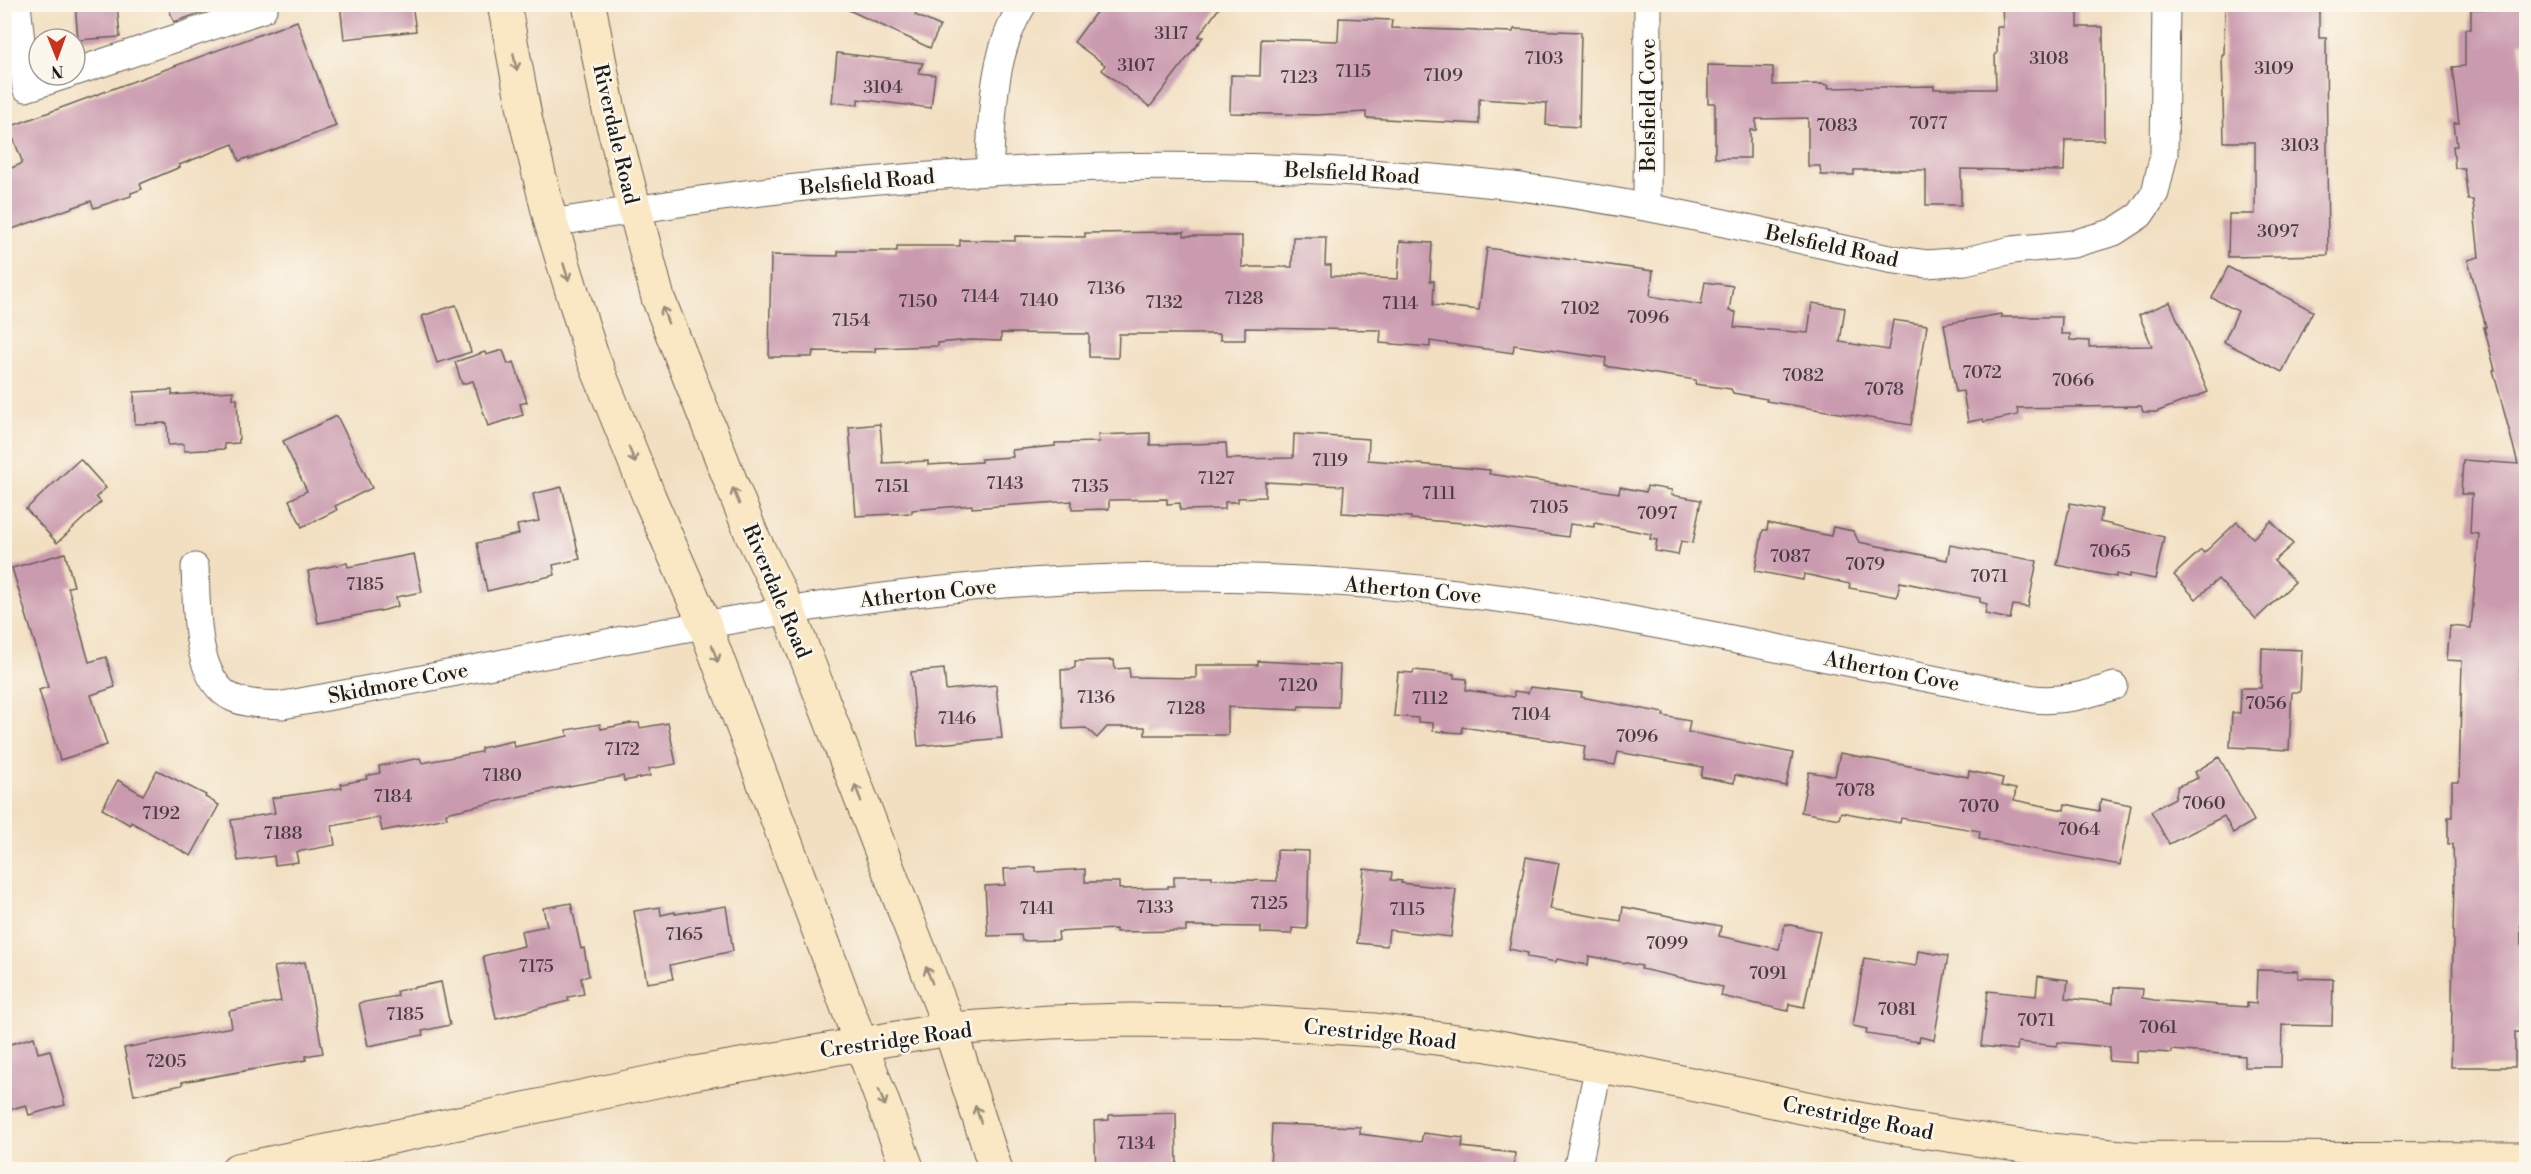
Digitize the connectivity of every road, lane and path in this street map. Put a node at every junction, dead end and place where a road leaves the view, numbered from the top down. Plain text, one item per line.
1 (17, 4) edge
2 (265, 4) edge
3 (504, 4) edge
4 (589, 4) edge
5 (1023, 4) edge
6 (1648, 4) edge
7 (2166, 4) edge
8 (87, 68) edge
9 (29, 87) edge
10 (989, 172) junction
11 (1647, 206) junction
12 (634, 211) junction
13 (551, 223) junction
14 (195, 567) dead end
15 (788, 610) junction
16 (704, 623) junction
17 (2114, 686) dead end
18 (950, 1029) junction
19 (861, 1044) junction
20 (1599, 1065) junction
21 (2526, 1159) edge
22 (2132, 1164) edge
23 (237, 1170) edge
24 (908, 1170) edge
25 (996, 1170) edge
26 (1577, 1170) edge

1 - 9 street
2 - 8 street
3 -> 13 street
4 - 12 street, Riverdale Road
5 - 10 street
6 - 11 street, Belsfield Cove
7 - 11 street, Belsfield Road
10 - 11 street, Belsfield Road
10 - 12 street, Belsfield Road
12 - 13 street, Belsfield Road
15 -> 12 street, Riverdale Road
13 -> 16 street
14 - 16 street, Skidmore Cove
15 - 16 street, Atherton Cove
15 - 17 street, Atherton Cove
18 -> 15 street, Riverdale Road
16 -> 19 street
18 - 19 street, Crestridge Road
18 - 20 street, Crestridge Road
25 -> 18 street, Riverdale Road
19 - 23 street, Crestridge Road
19 -> 24 street
20 - 22 street, Crestridge Road
20 - 26 street
21 - 22 street, Crestridge Road

